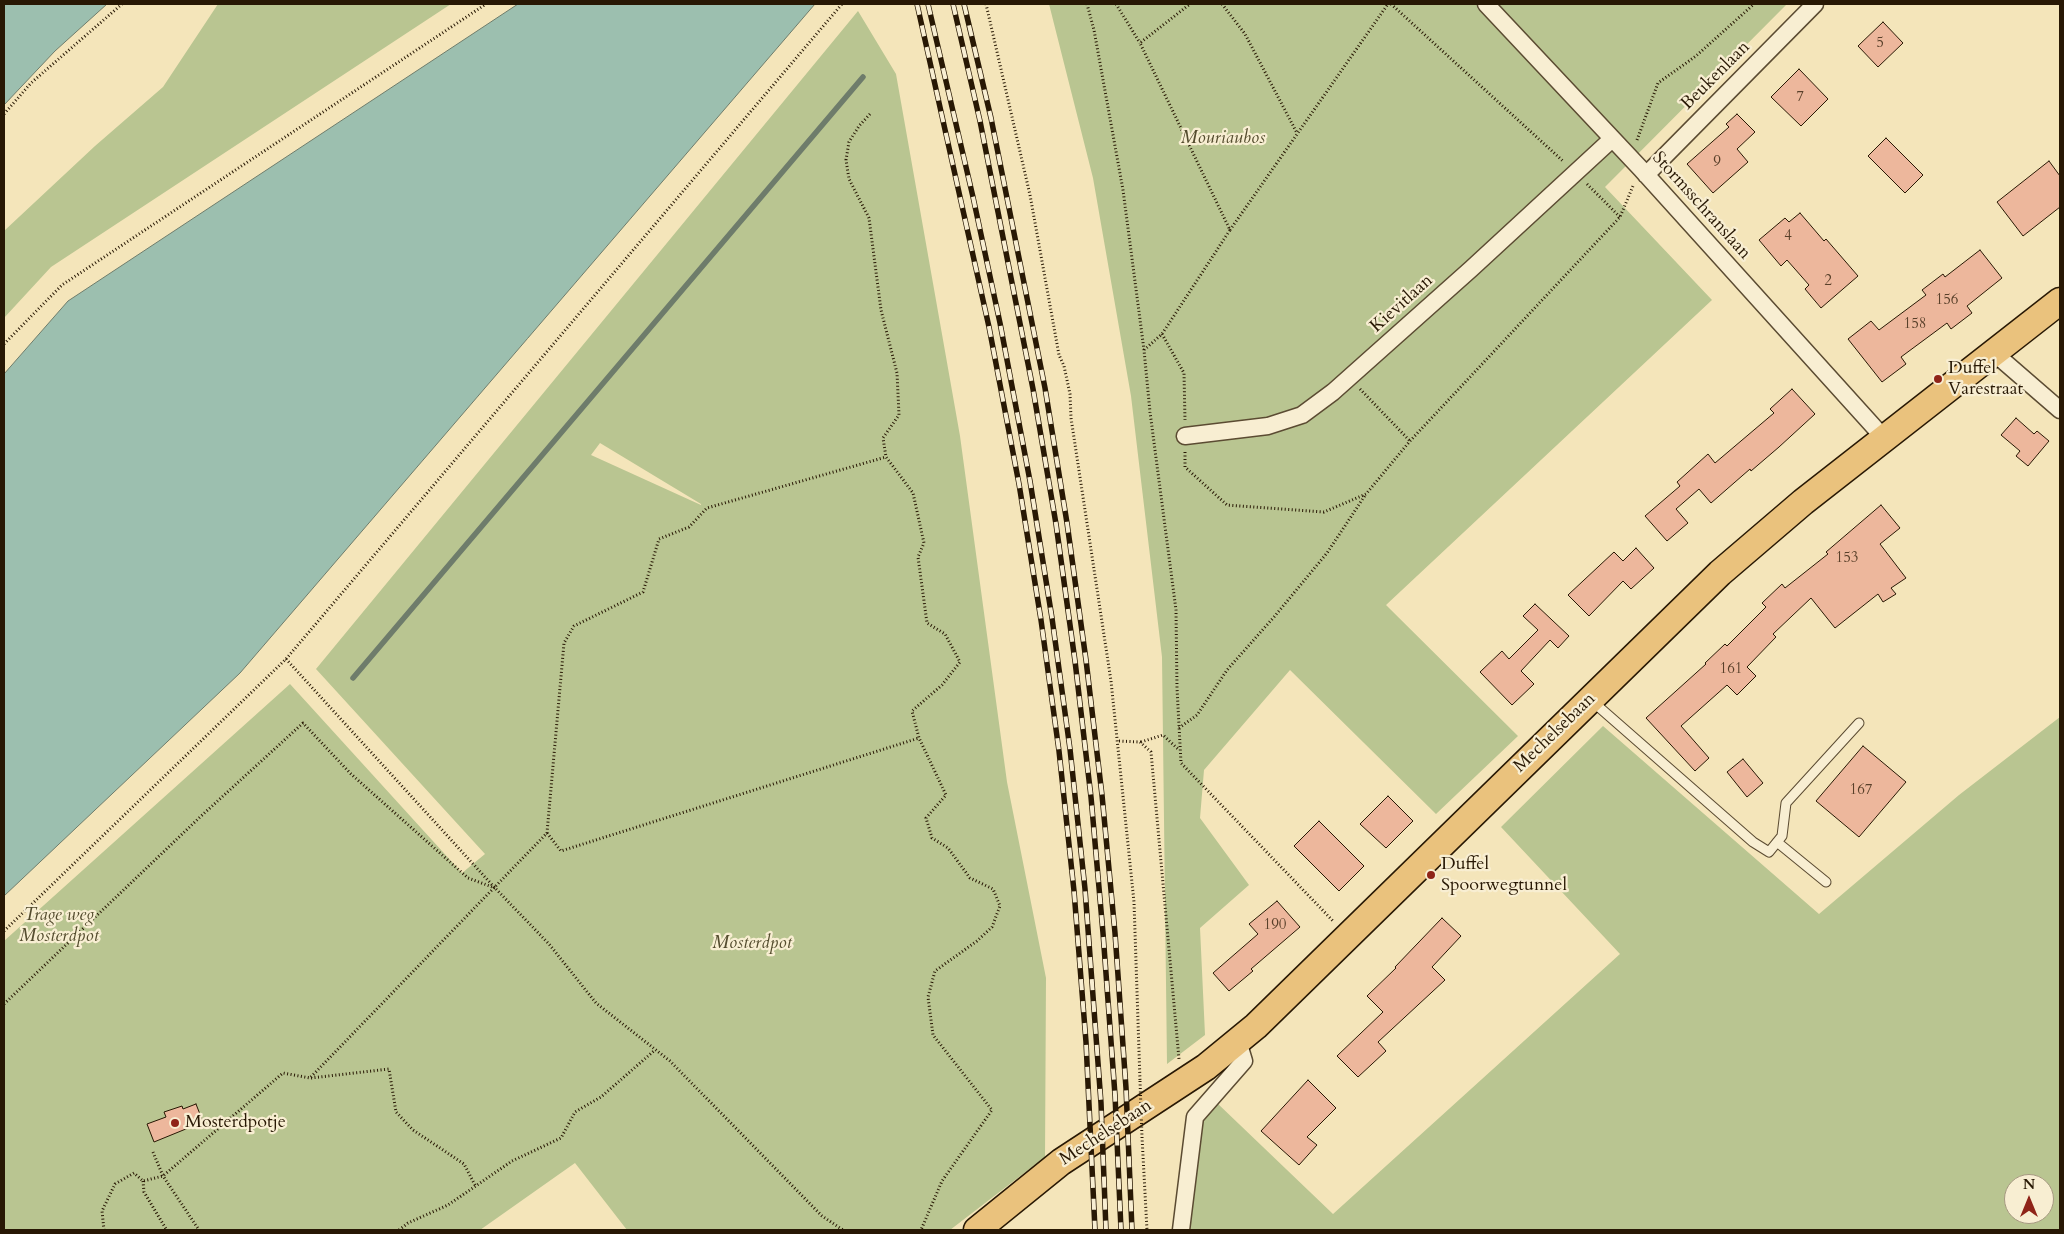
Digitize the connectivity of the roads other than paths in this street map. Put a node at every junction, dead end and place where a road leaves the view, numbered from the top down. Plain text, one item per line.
1 (1486, 4) edge
2 (1815, 4) edge
3 (1612, 139) junction
4 (1639, 168) junction
5 (2060, 301) edge
6 (1993, 352) junction
7 (2060, 410) edge
8 (1185, 436) road end
9 (1884, 438) junction
10 (1590, 699) junction
11 (1859, 723) dead end
12 (1777, 842) junction
13 (1826, 882) dead end
14 (1238, 1041) junction
15 (976, 1230) edge
16 (1181, 1230) edge

1 - 3 street, Stormsschranslaan
2 - 4 street, Beukenlaan
3 - 4 street, Stormsschranslaan
3 - 8 street, Kievitlaan
4 - 9 street, Stormsschranslaan
5 - 6 main road
6 - 7 street
6 - 9 main road, Mechelsebaan
9 - 10 main road, Mechelsebaan
10 - 12 lane
10 - 14 main road, Mechelsebaan
11 - 12 lane
12 - 13 lane
14 - 15 main road, Mechelsebaan
14 - 16 street

